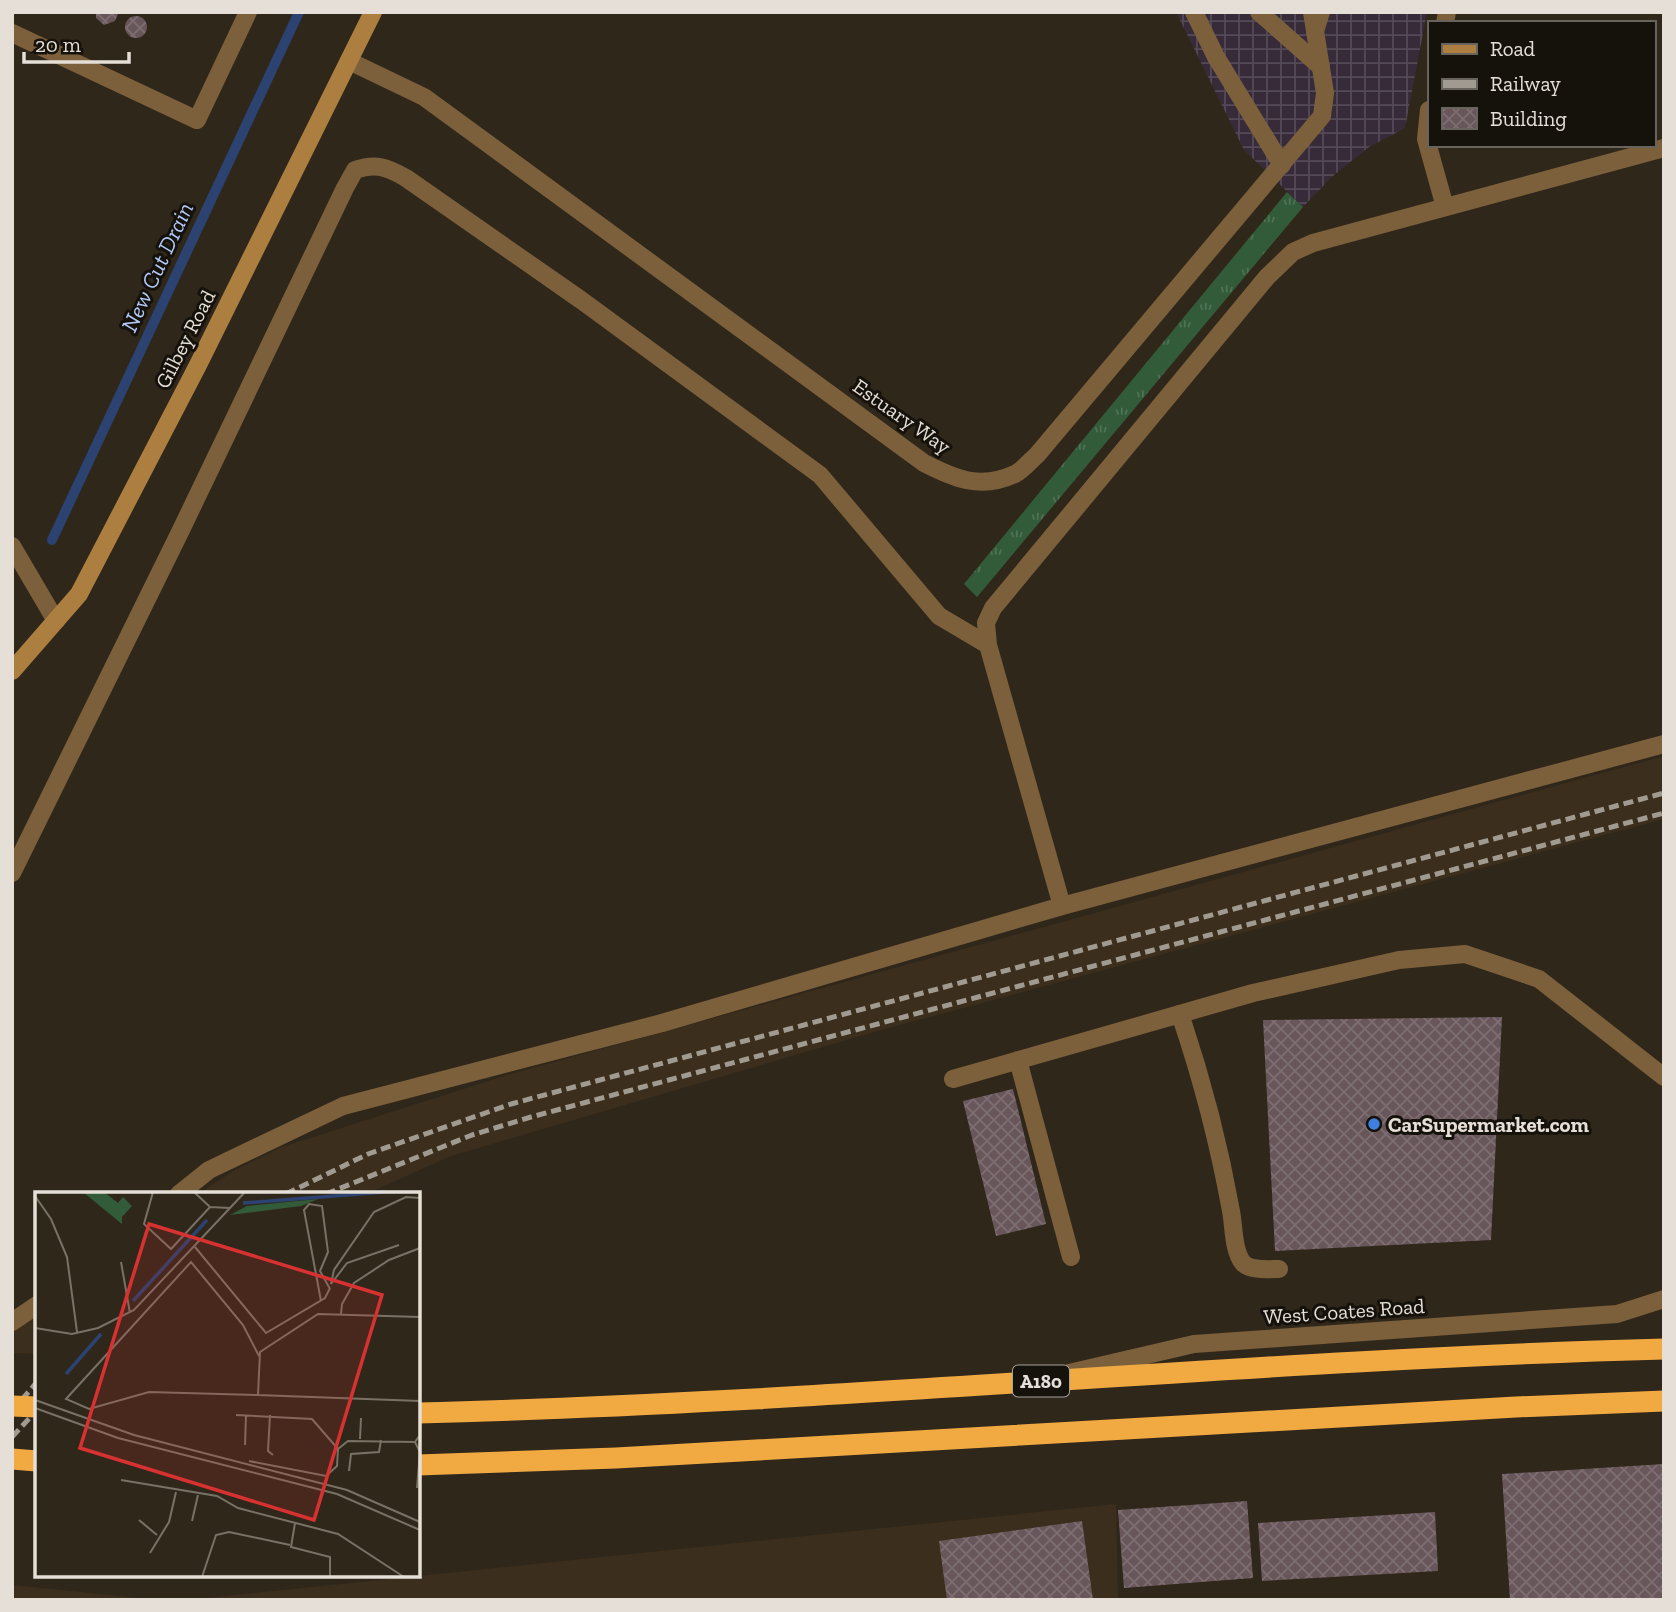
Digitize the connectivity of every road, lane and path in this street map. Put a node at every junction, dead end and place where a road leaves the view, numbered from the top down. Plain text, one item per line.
1 (248, 12) edge
2 (373, 12) edge
3 (1194, 12) edge
4 (1259, 12) edge
5 (1312, 12) edge
6 (1321, 12) edge
7 (1315, 31) junction
8 (12, 33) edge
9 (349, 61) junction
10 (1321, 67) junction
11 (1428, 120) edge
12 (1428, 146) edge
13 (1428, 147) edge
14 (1664, 148) edge
15 (1282, 164) junction
16 (1445, 207) junction
17 (12, 546) edge
18 (56, 621) junction
19 (988, 645) junction
20 (12, 671) edge
21 (1664, 744) edge
22 (12, 873) edge
23 (1062, 906) junction
24 (1180, 1014) junction
25 (1018, 1060) junction
26 (1664, 1077) edge
27 (953, 1079) dead end
28 (182, 1192) edge
29 (1071, 1257) dead end
30 (1279, 1269) dead end
31 (1664, 1299) edge
32 (35, 1306) edge
33 (12, 1322) edge
34 (1664, 1349) edge
35 (1028, 1382) junction
36 (1664, 1401) edge
37 (12, 1406) edge
38 (35, 1407) edge
39 (420, 1413) edge
40 (12, 1460) edge
41 (35, 1461) edge
42 (420, 1465) edge

1 - 8 street
2 - 9 street, Gilbey Road
3 - 15 street
4 - 10 street
5 - 7 street, Estuary Way
6 - 7 street
7 - 10 street, Estuary Way
9 - 15 street, Estuary Way
9 - 18 street, Gilbey Road
10 - 15 street, Estuary Way
11 - 12 street
13 - 16 street
14 - 16 street
16 - 19 street
17 - 18 street
18 - 20 street, Gilbey Road
19 - 22 street
19 - 23 street
21 - 23 street
23 - 28 street
24 - 25 street
24 - 26 street
24 - 30 street
25 - 27 street
25 - 29 street
31 - 35 street, West Coates Road
32 - 33 street
34 - 35 highway, A180
35 - 39 highway, A180
36 - 42 highway
37 - 38 highway, bridge
40 - 41 highway

